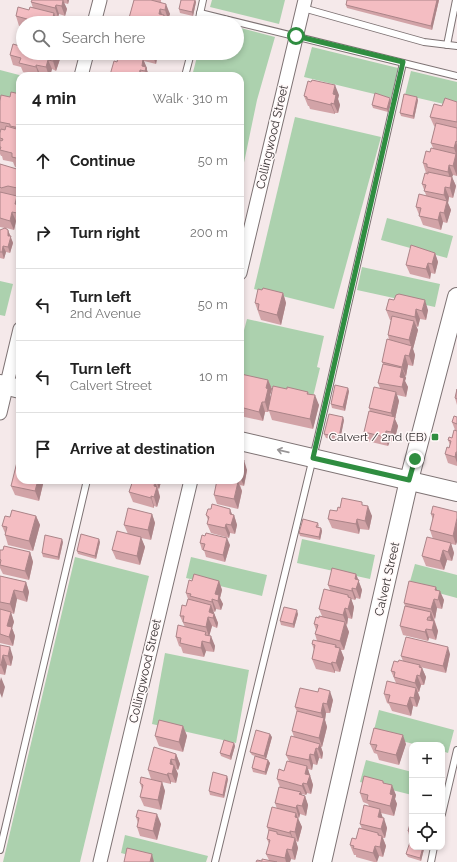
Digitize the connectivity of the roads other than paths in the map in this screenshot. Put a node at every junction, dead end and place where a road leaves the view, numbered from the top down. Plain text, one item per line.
1 (100, 0) edge
2 (203, 0) edge
3 (456, 0) edge
4 (304, 4) edge
5 (200, 13) junction
6 (96, 16) edge
7 (199, 16) edge
8 (213, 16) edge
9 (244, 24) edge
10 (296, 36) junction
11 (447, 45) junction
12 (457, 46) edge
13 (85, 60) edge
14 (189, 60) edge
15 (403, 62) junction
16 (82, 72) edge
17 (186, 72) edge
18 (457, 76) edge
19 (244, 256) edge
20 (457, 296) edge
21 (16, 350) edge
22 (9, 386) edge
23 (0, 413) edge
24 (244, 442) edge
25 (313, 458) junction
26 (409, 480) junction
27 (86, 484) edge
28 (190, 484) edge
29 (457, 492) edge
30 (457, 750) edge
31 (445, 801) edge
32 (0, 850) edge
33 (433, 850) edge
34 (100, 862) edge
35 (215, 862) edge
36 (322, 862) edge
37 (431, 862) edge

1 - 6 street
2 - 5 lane
3 - 11 lane
4 - 10 street, Collingwood Street
4 - 11 lane
5 - 7 lane
5 - 8 lane
9 - 10 lane
10 - 15 lane
10 - 19 street, Collingwood Street
11 - 12 lane
13 - 16 street
14 - 17 lane
15 - 18 lane
15 - 25 lane
20 - 26 street, Calvert Street
21 - 22 street
22 - 23 street
25 -> 24 street
25 - 26 street
25 - 35 lane
26 - 29 street
26 - 36 street, Calvert Street
27 - 32 lane
28 - 34 street, Collingwood Street
30 - 31 lane
33 - 37 lane

